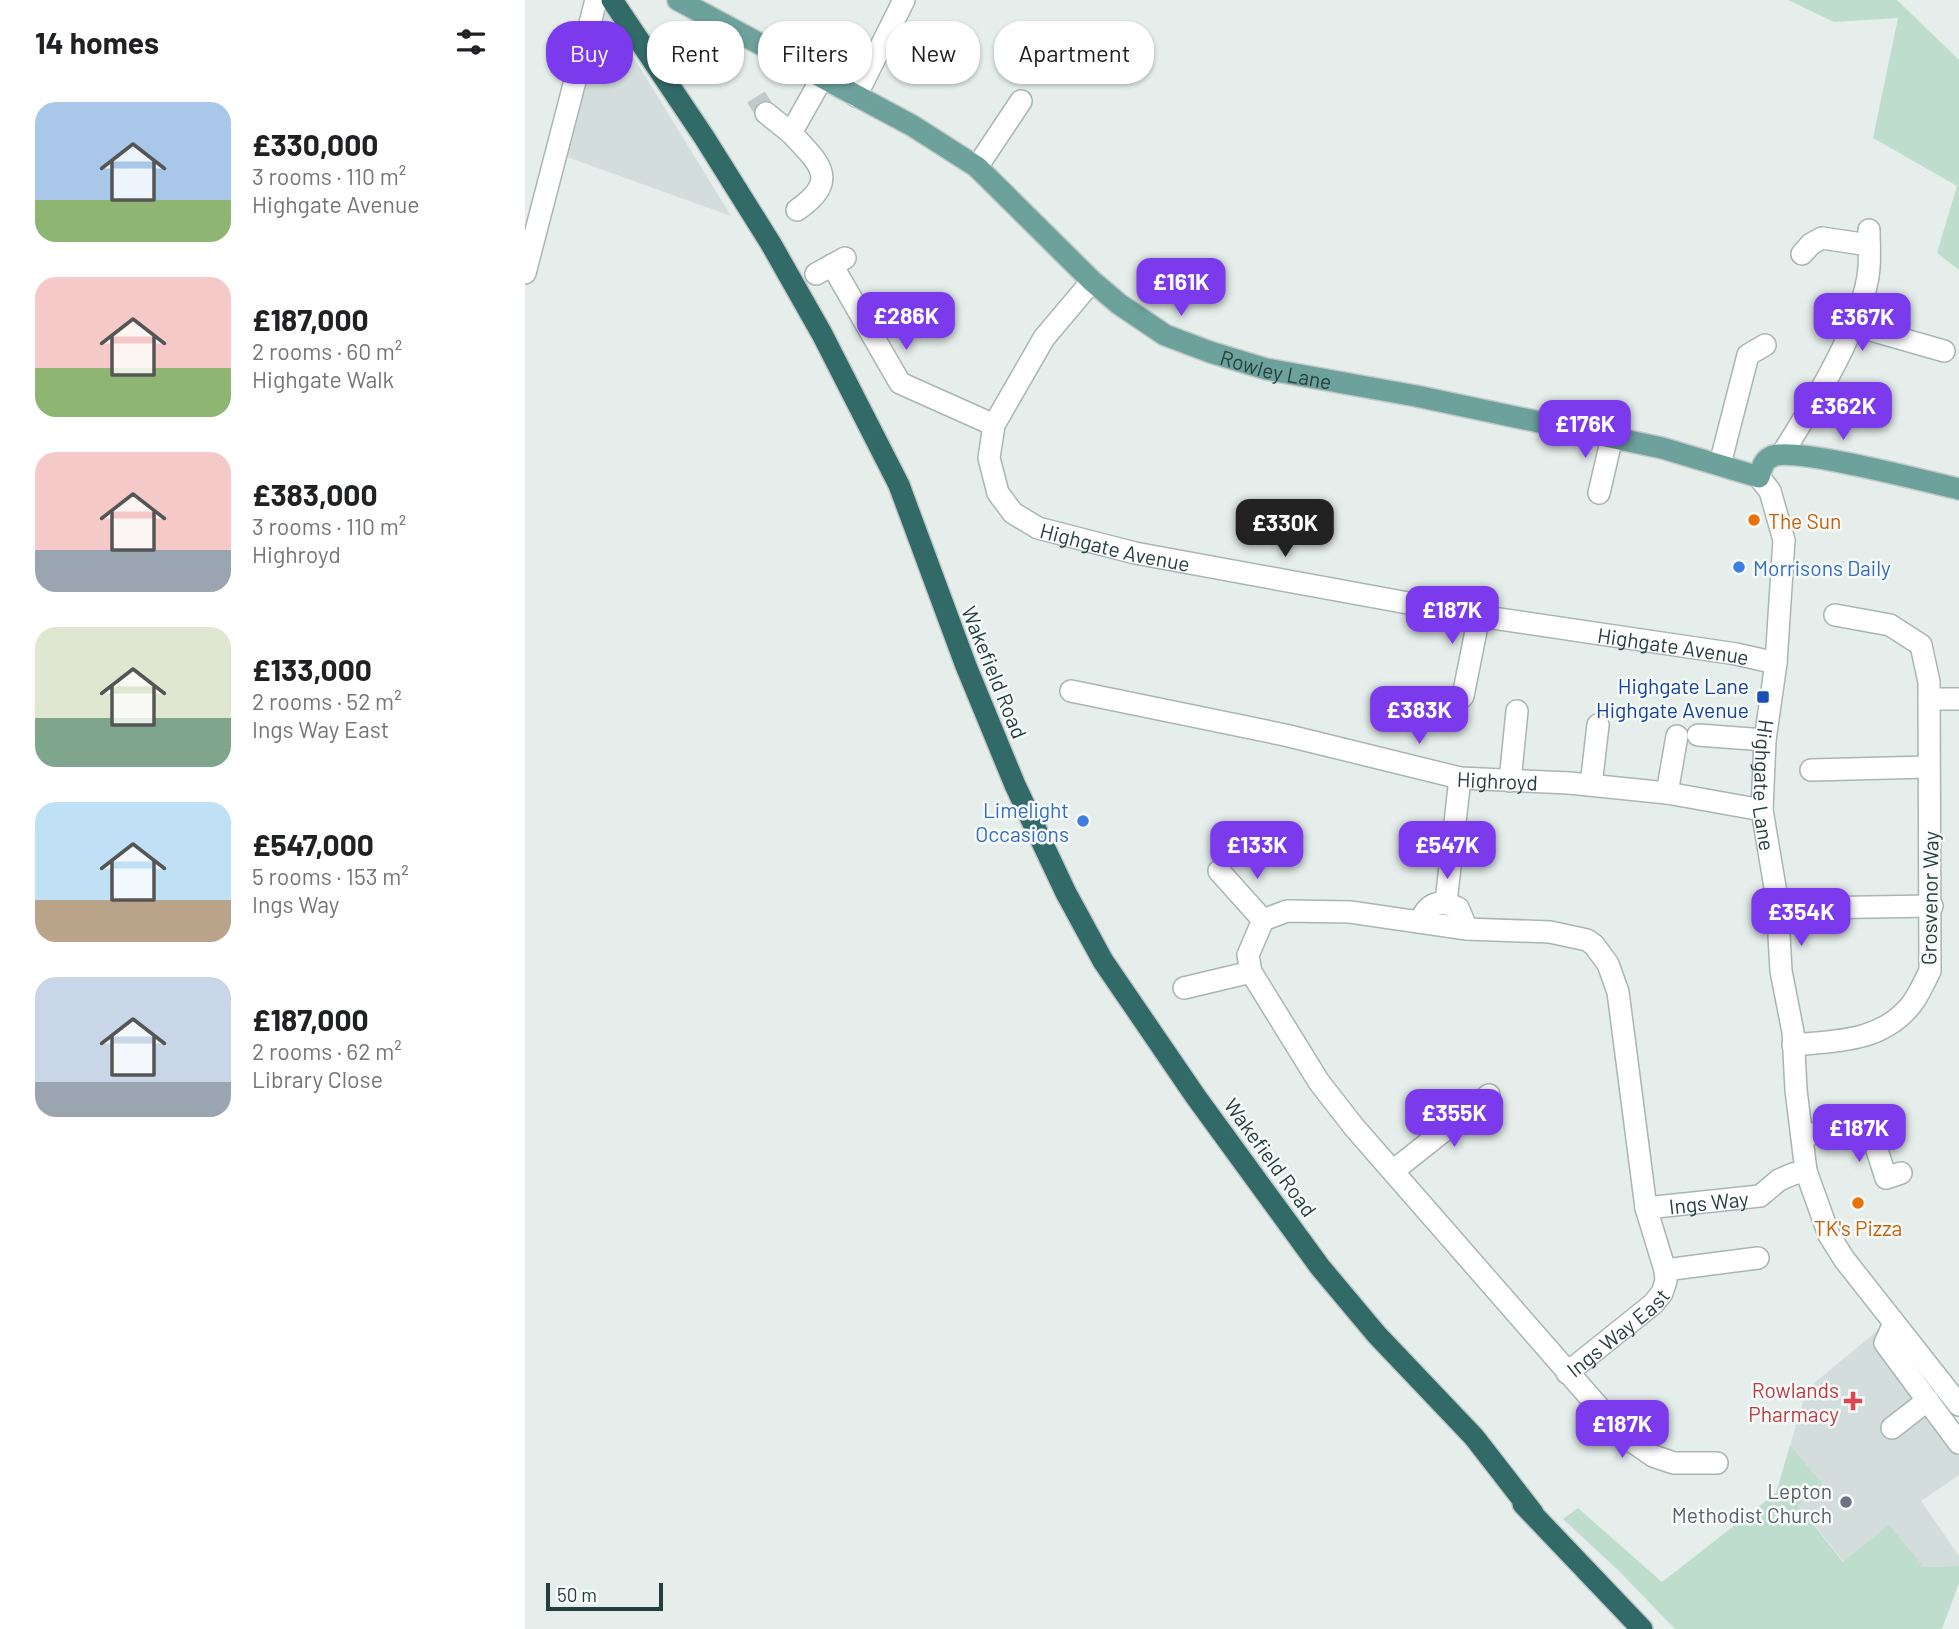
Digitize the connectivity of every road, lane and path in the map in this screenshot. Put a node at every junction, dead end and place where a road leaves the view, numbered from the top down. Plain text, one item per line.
1 (596, 0) edge
2 (612, 0) edge
3 (678, 0) edge
4 (904, 0) edge
5 (758, 43) edge
6 (819, 84) edge
7 (833, 84) edge
8 (856, 96) junction
9 (1021, 100) dead end
10 (766, 113) tunnel mouth
11 (791, 133) junction
12 (977, 167) junction
13 (797, 210) dead end
14 (1802, 254) dead end
15 (831, 266) dead end
16 (525, 273) edge
17 (1092, 281) junction
18 (1853, 325) junction
19 (1765, 345) dead end
20 (1944, 352) dead end
21 (994, 425) junction
22 (1612, 437) junction
23 (1782, 454) junction
24 (1720, 464) junction
25 (1759, 477) junction
26 (1959, 489) edge
27 (1599, 493) dead end
28 (1835, 615) dead end
29 (1479, 616) junction
30 (1776, 663) junction
31 (1071, 691) dead end
32 (1419, 698) dead end
33 (1929, 699) junction
34 (1959, 699) edge
35 (1517, 711) dead end
36 (1598, 725) dead end
37 (1765, 740) junction
38 (1929, 767) junction
39 (1811, 770) dead end
40 (1460, 778) junction
41 (1510, 781) junction
42 (1591, 785) junction
43 (1667, 793) junction
44 (1762, 810) junction
45 (1219, 871) dead end
46 (1446, 902) junction
47 (1932, 906) junction
48 (1808, 908) dead end
49 (1263, 920) junction
50 (1420, 922) junction
51 (1467, 929) junction
52 (1251, 972) junction
53 (1184, 988) dead end
54 (1793, 1045) junction
55 (1489, 1095) dead end
56 (1802, 1137) junction
57 (1394, 1171) junction
58 (1806, 1171) junction
59 (1901, 1173) dead end
60 (1646, 1209) junction
61 (1758, 1258) dead end
62 (1665, 1270) junction
63 (1894, 1323) junction
64 (1567, 1373) junction
65 (1928, 1401) junction
66 (1959, 1405) edge
67 (1892, 1428) dead end
68 (1959, 1443) edge
69 (1717, 1463) dead end
70 (1642, 1629) edge

1 - 16 street
2 - 70 highway, Wakefield Road
3 - 5 main road, Rowley Lane
4 - 8 street
6 - 11 street
7 - 8 main road, Rowley Lane
8 - 12 main road, Rowley Lane
9 - 12 street
10 - 11 street
11 - 13 street
12 - 17 main road, Rowley Lane
14 - 18 street
15 - 21 street
17 - 21 street, Highgate Avenue
17 - 22 main road, Rowley Lane
18 - 20 street
18 - 23 street
19 - 24 street
21 - 29 street, Highgate Avenue
22 - 24 main road, Rowley Lane
22 - 27 street
23 - 25 main road
23 - 26 main road
24 - 25 main road, Rowley Lane
25 - 30 street, Highgate Lane
28 - 33 street, Grosvenor Way
29 - 30 street, Highgate Avenue
29 - 32 street
30 - 37 street, Highgate Lane
31 - 40 street, Highroyd
33 - 34 street
33 - 38 street, Grosvenor Way
35 - 41 street
36 - 42 street
37 - 43 street
37 - 44 street, Highgate Lane
38 - 39 street
38 - 47 street, Grosvenor Way
40 - 41 street, Highroyd
40 - 46 street
41 - 42 street, Highroyd
42 - 43 street, Highroyd
43 - 44 street, Highroyd
44 - 54 street, Highgate Lane
45 - 49 street
46 - 50 street
46 - 51 street
47 - 48 street
47 - 54 street, Grosvenor Way
49 - 50 street, Ings Way East
49 - 52 street
50 - 51 street, Ings Way East
51 - 60 street, Ings Way East
52 - 53 street
52 - 57 street, Ings Way East
54 - 56 street, Highgate Lane
55 - 57 street
56 - 58 street, Highgate Lane
56 - 59 street
57 - 64 street, Ings Way East
58 - 60 street, Ings Way
58 - 63 street, Highgate Lane
60 - 62 street, Ings Way East
61 - 62 street
62 - 64 street, Ings Way East
63 - 65 street
63 - 66 street, Highgate Lane
64 - 69 street
65 - 67 street
65 - 68 street

